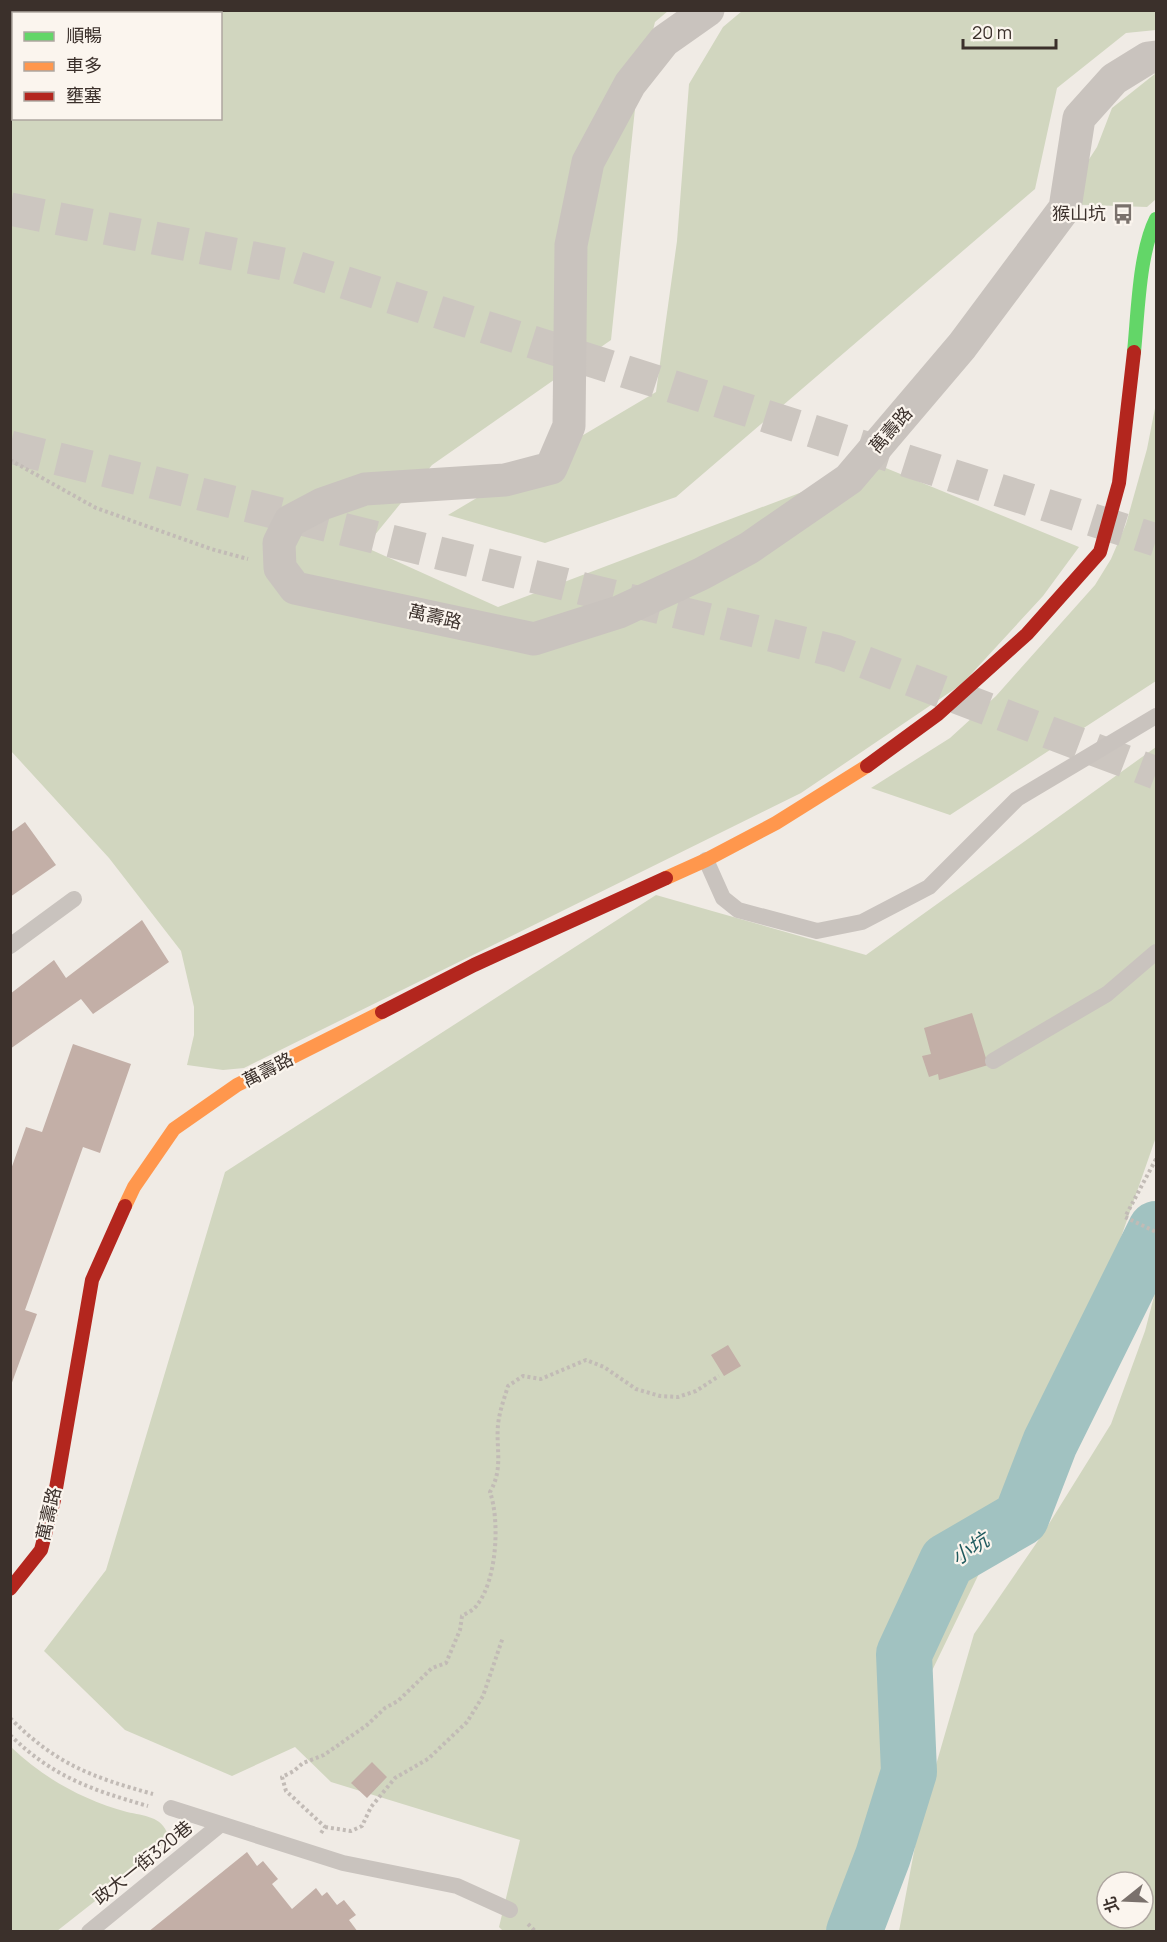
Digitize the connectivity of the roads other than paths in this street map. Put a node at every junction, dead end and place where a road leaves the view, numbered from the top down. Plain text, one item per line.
1 (708, 10) edge
2 (1156, 57) edge
3 (1156, 219) edge
4 (1156, 716) edge
5 (705, 860) junction
6 (75, 898) dead end
7 (10, 946) edge
8 (1156, 952) edge
9 (993, 1060) dead end
10 (10, 1589) edge
11 (171, 1808) road end
12 (221, 1824) junction
13 (510, 1910) dead end
14 (89, 1932) edge

1 - 2 street, 萬壽路
3 - 5 street, 萬壽路
4 - 5 lane
5 - 10 street, 萬壽路
6 - 7 lane
8 - 9 lane
11 - 12 lane
12 - 13 lane
12 - 14 lane, 政大一街320巷

